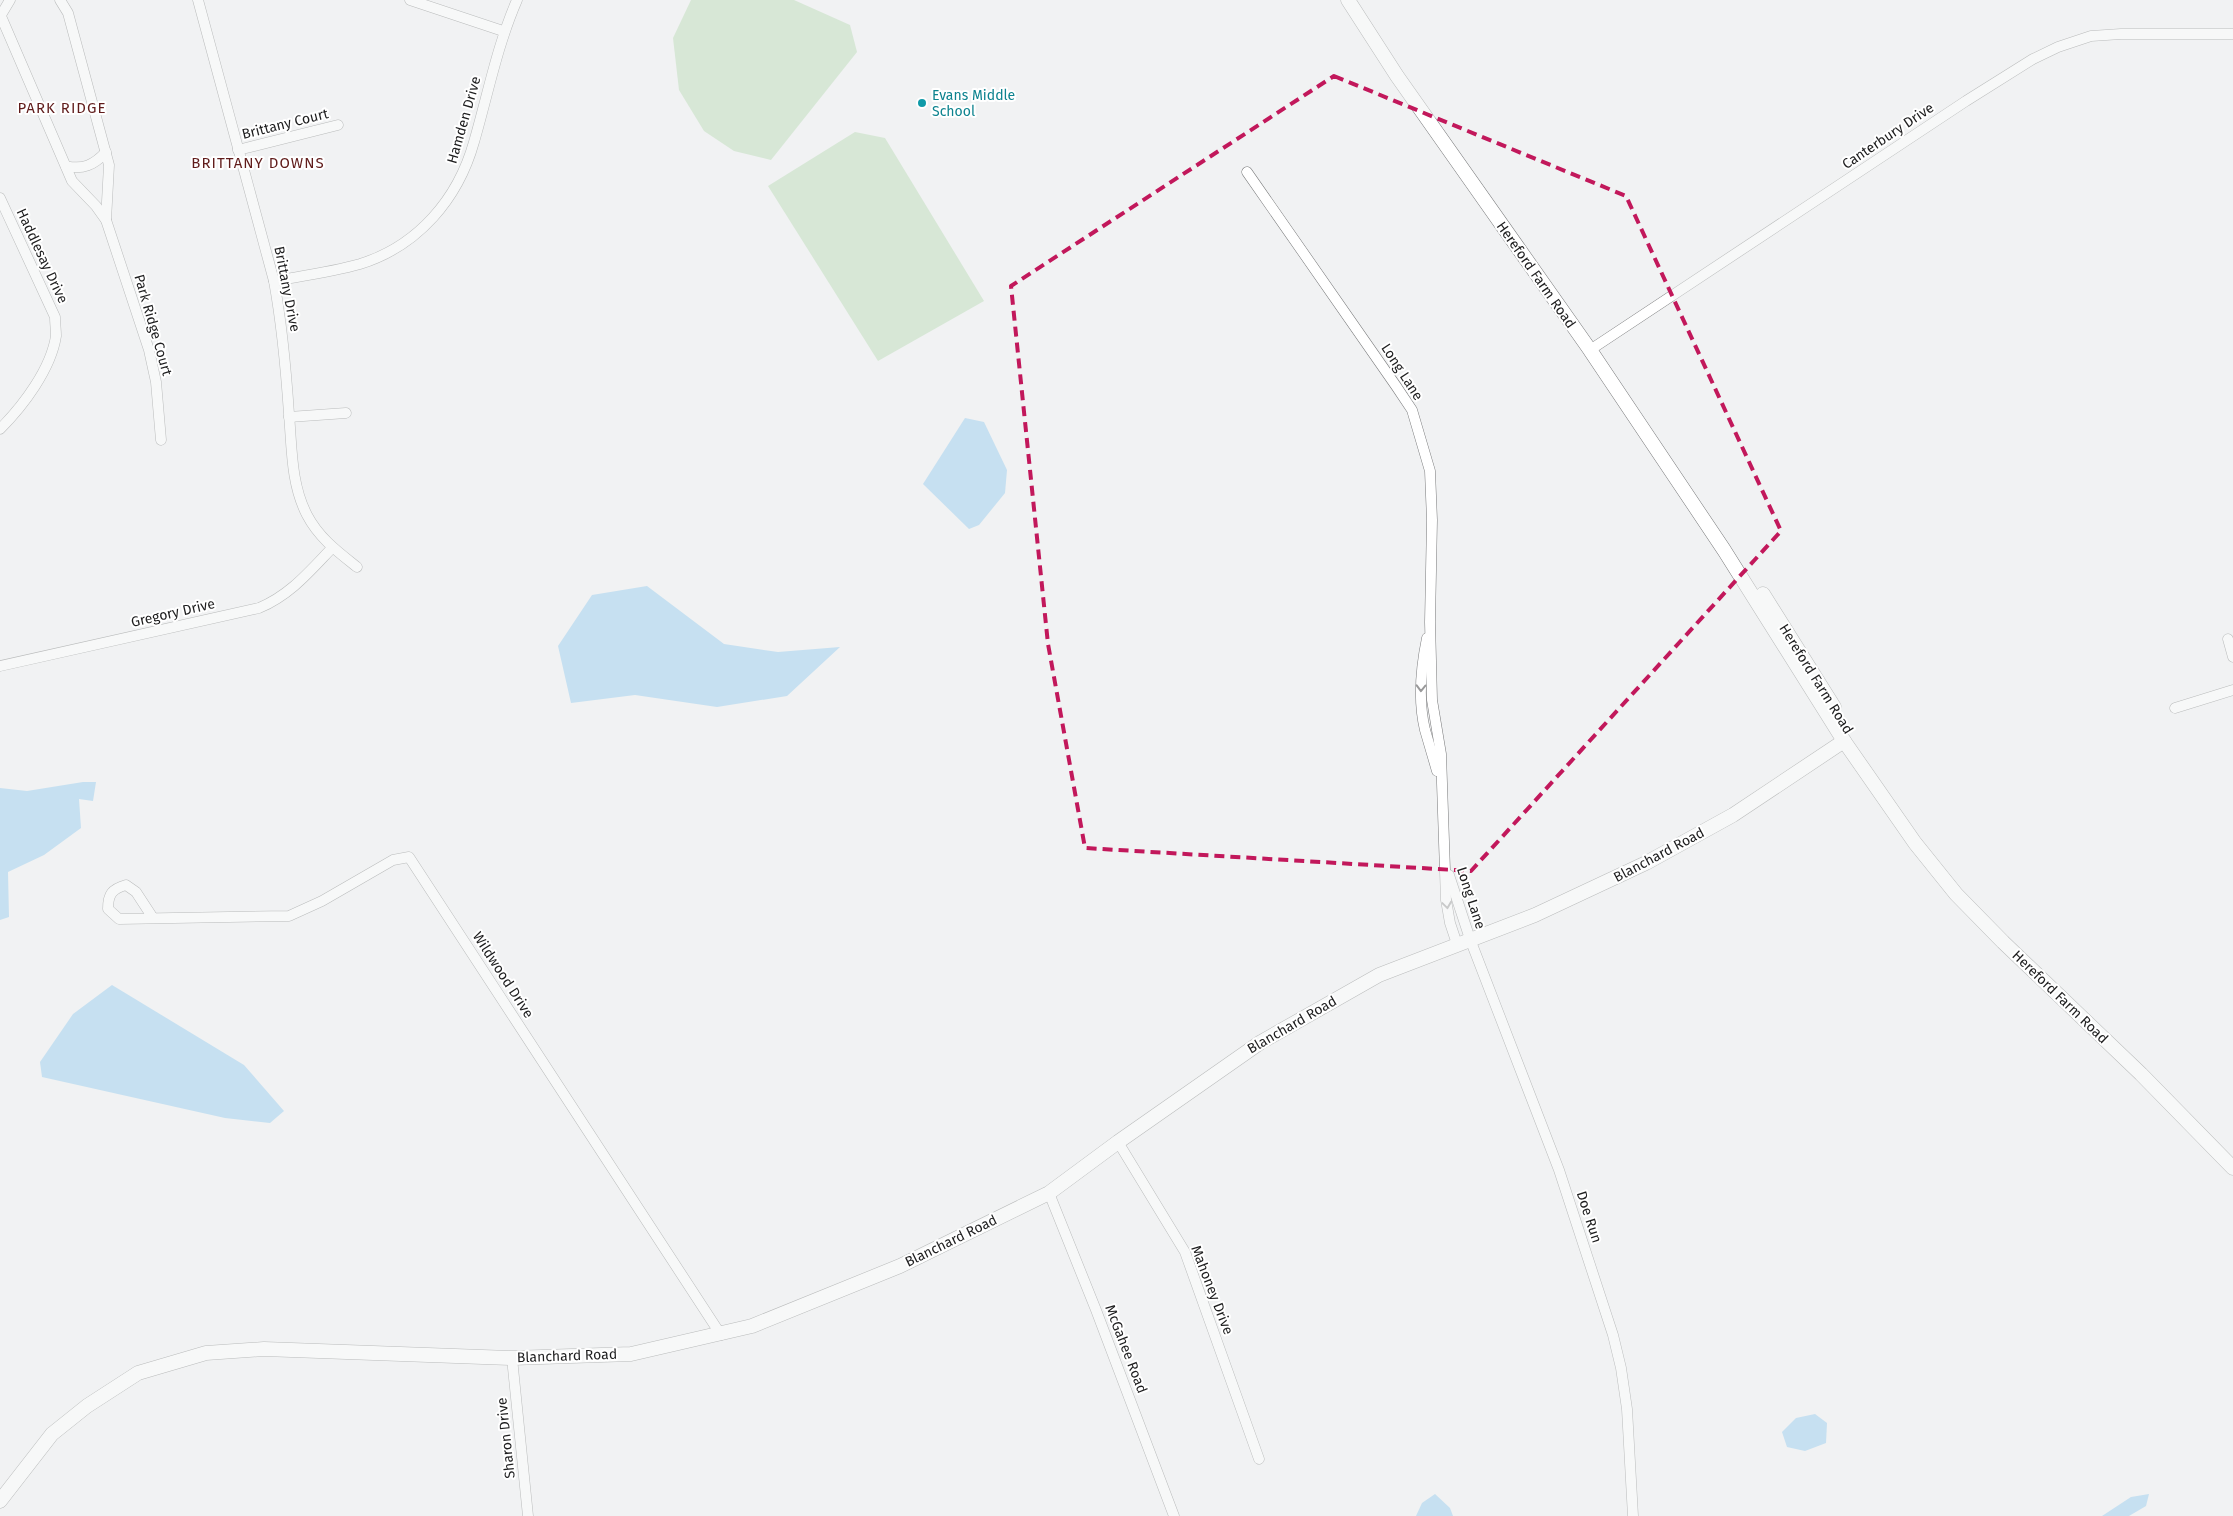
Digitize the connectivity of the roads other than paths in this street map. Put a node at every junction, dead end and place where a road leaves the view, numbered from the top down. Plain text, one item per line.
1 (10, 0) edge
2 (60, 0) edge
3 (198, 0) edge
4 (410, 0) edge
5 (517, 0) edge
6 (1348, 0) edge
7 (0, 14) edge
8 (503, 31) junction
9 (2233, 34) edge
10 (338, 125) dead end
11 (238, 150) junction
12 (106, 152) junction
13 (66, 166) junction
14 (1247, 172) dead end
15 (0, 198) edge
16 (106, 220) junction
17 (274, 281) junction
18 (1590, 350) junction
19 (346, 413) dead end
20 (289, 417) junction
21 (0, 429) edge
22 (161, 440) dead end
23 (332, 548) junction
24 (1724, 550) junction
25 (357, 568) dead end
26 (2228, 639) dead end
27 (2233, 657) edge
28 (0, 666) edge
29 (2233, 690) edge
30 (2175, 708) dead end
31 (1844, 740) junction
32 (1895, 817) junction
33 (154, 918) junction
34 (1464, 942) junction
35 (1118, 1142) junction
36 (2233, 1168) edge
37 (1049, 1193) junction
38 (721, 1335) junction
39 (512, 1358) junction
40 (1259, 1459) dead end
41 (2, 1493) edge
42 (528, 1516) edge
43 (1174, 1516) edge
44 (1633, 1516) edge

1 - 7 street, Park Ridge Court
2 - 12 street, Park Ridge Court
3 - 11 street, Brittany Drive
4 - 8 street
5 - 8 street, Hamden Drive
6 - 18 street, Hereford Farm Road
7 - 13 street, Park Ridge Court
8 - 17 street, Hamden Drive
9 - 18 street, Canterbury Drive
10 - 11 street, Brittany Court
11 - 17 street, Brittany Drive
12 - 13 street
12 - 16 street, Park Ridge Court
13 - 16 street, Park Ridge Court
14 - 34 street, Long Lane
15 - 21 street, Haddlesay Drive
16 - 22 street, Park Ridge Court
17 - 20 street, Brittany Drive
18 - 24 street, Hereford Farm Road
19 - 20 street
20 - 23 street, Brittany Drive
23 - 25 street, Brittany Drive
23 - 28 street, Gregory Drive
24 - 31 street, Hereford Farm Road
24 - 32 street, Hereford Farm Road
26 - 27 street
29 - 30 street
31 - 32 street, Hereford Farm Road
31 - 34 street, Blanchard Road
32 - 36 street, Hereford Farm Road
33 - 33 street, Wildwood Drive
33 - 38 street, Wildwood Drive
34 - 35 street, Blanchard Road
34 - 44 street, Doe Run
35 - 37 street, Blanchard Road
35 - 40 street, Mahoney Drive
37 - 38 street, Blanchard Road
37 - 43 street, McGahee Road
38 - 39 street, Blanchard Road
39 - 41 street, Blanchard Road
39 - 42 street, Sharon Drive

